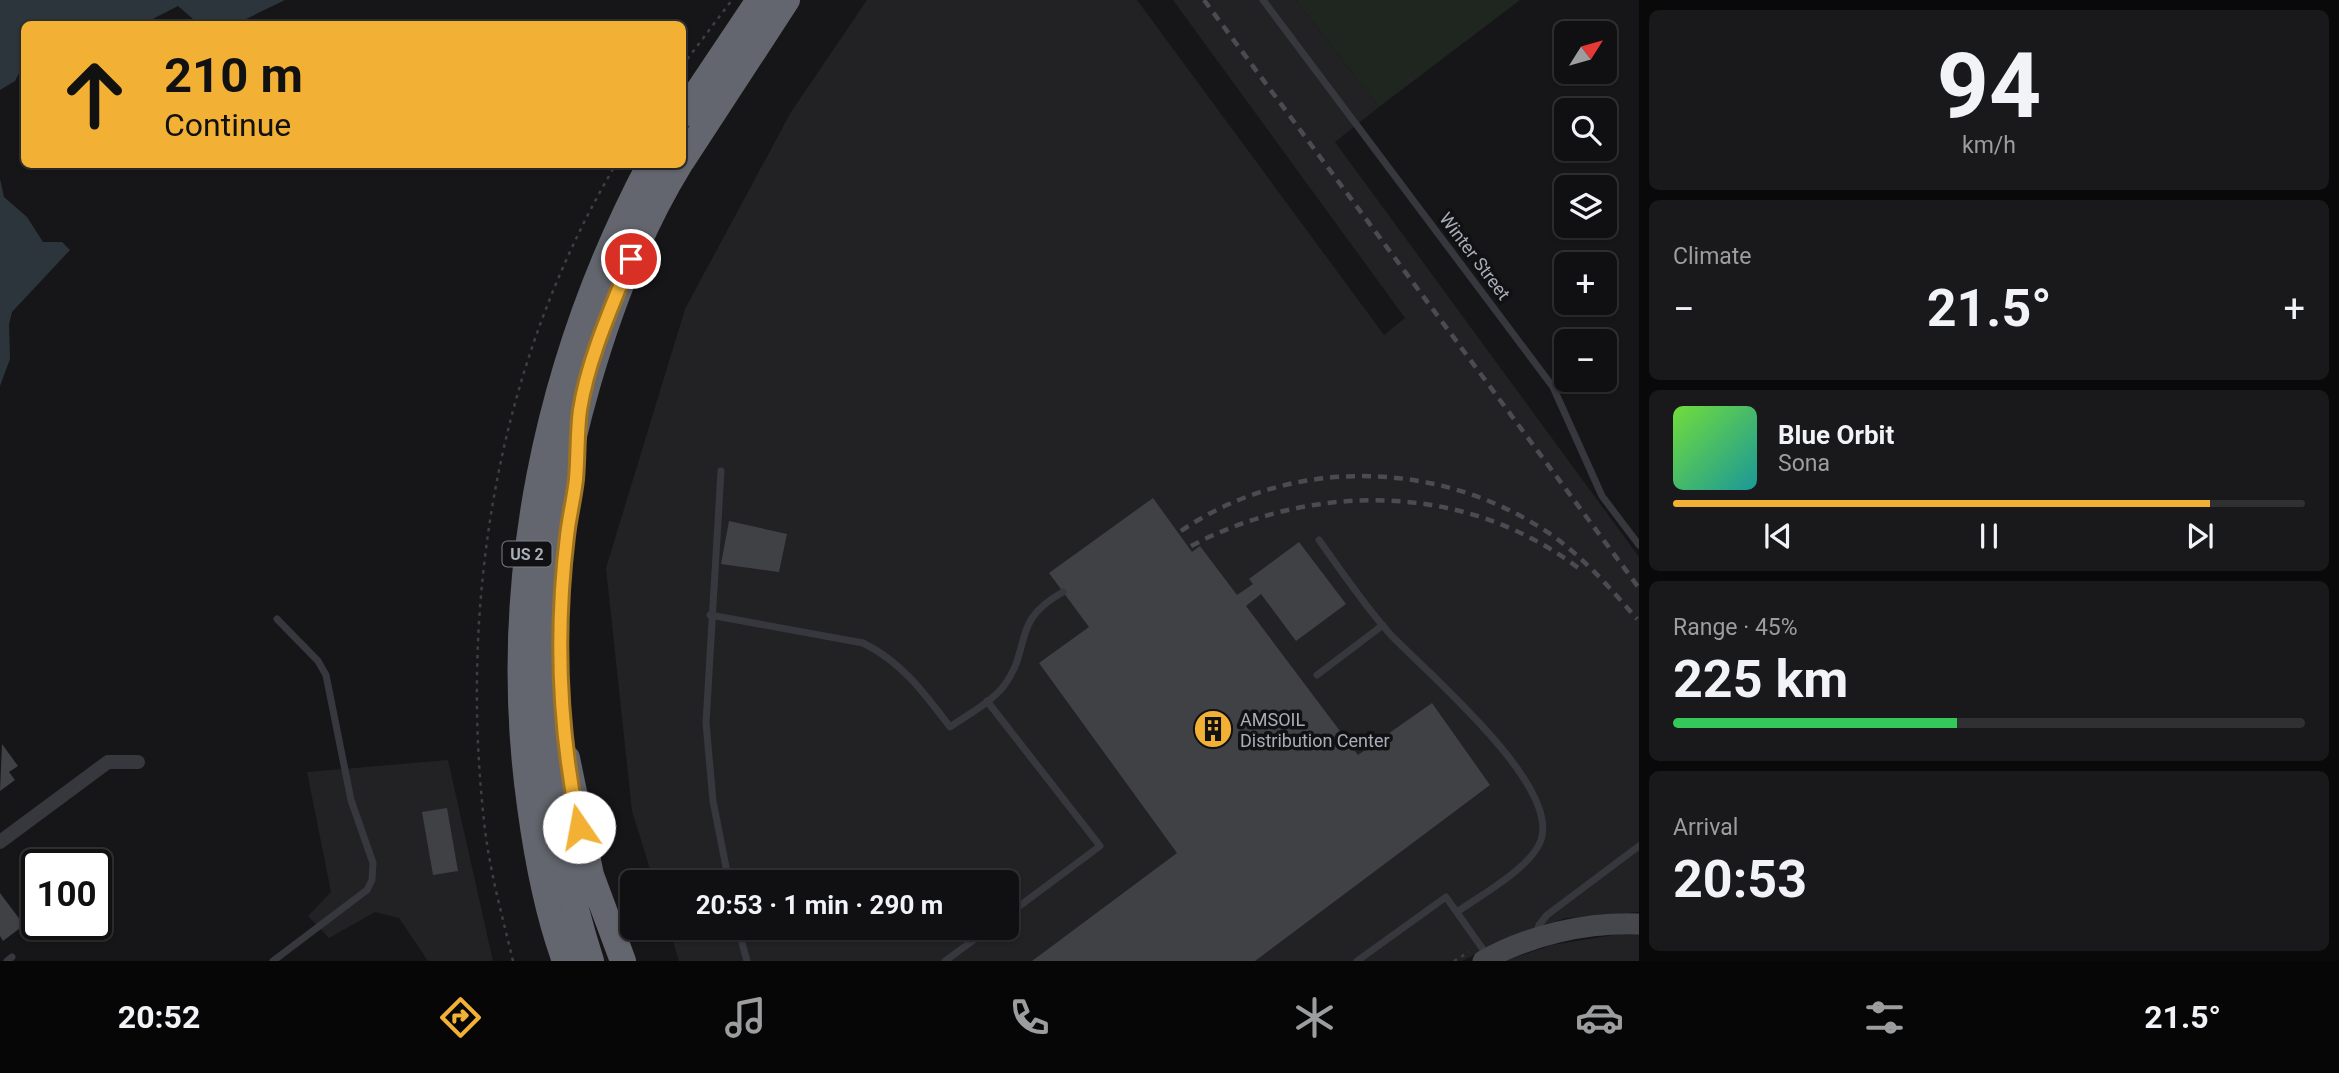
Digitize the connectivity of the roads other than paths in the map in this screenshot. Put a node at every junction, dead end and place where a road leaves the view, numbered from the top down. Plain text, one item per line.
1 (759, 0) edge
2 (788, 0) edge
3 (1263, 0) edge
4 (686, 109) edge
5 (686, 155) edge
6 (648, 168) edge
7 (678, 168) edge
8 (580, 409) junction
9 (721, 471) dead end
10 (1319, 540) dead end
11 (1639, 545) edge
12 (1063, 592) dead end
13 (710, 615) junction
14 (276, 619) dead end
15 (1383, 625) junction
16 (1317, 675) dead end
17 (987, 701) junction
18 (138, 762) dead end
19 (0, 842) edge
20 (1639, 846) edge
21 (727, 870) edge
22 (1019, 906) edge
23 (1457, 912) junction
24 (1639, 924) edge
25 (1536, 939) junction
26 (741, 940) edge
27 (974, 940) edge
28 (1486, 959) edge
29 (273, 961) edge
30 (565, 961) edge
31 (591, 961) edge
32 (623, 961) edge
33 (747, 961) edge
34 (945, 961) edge
35 (1357, 961) edge

1 - 4 highway
2 - 5 highway, US 2
3 - 11 lane, Winter Street
6 - 30 highway, US 2
7 - 8 highway, US 2
8 - 31 highway, US 2
8 - 32 highway
9 - 13 lane
10 - 15 lane
12 - 17 lane
13 - 17 lane
13 - 21 lane
14 - 29 lane
15 - 16 lane
15 - 23 lane
17 - 22 lane
18 - 19 street
20 - 25 lane
23 - 28 lane
23 - 35 lane
24 - 25 street
25 - 28 street
26 - 33 lane
27 - 34 lane

